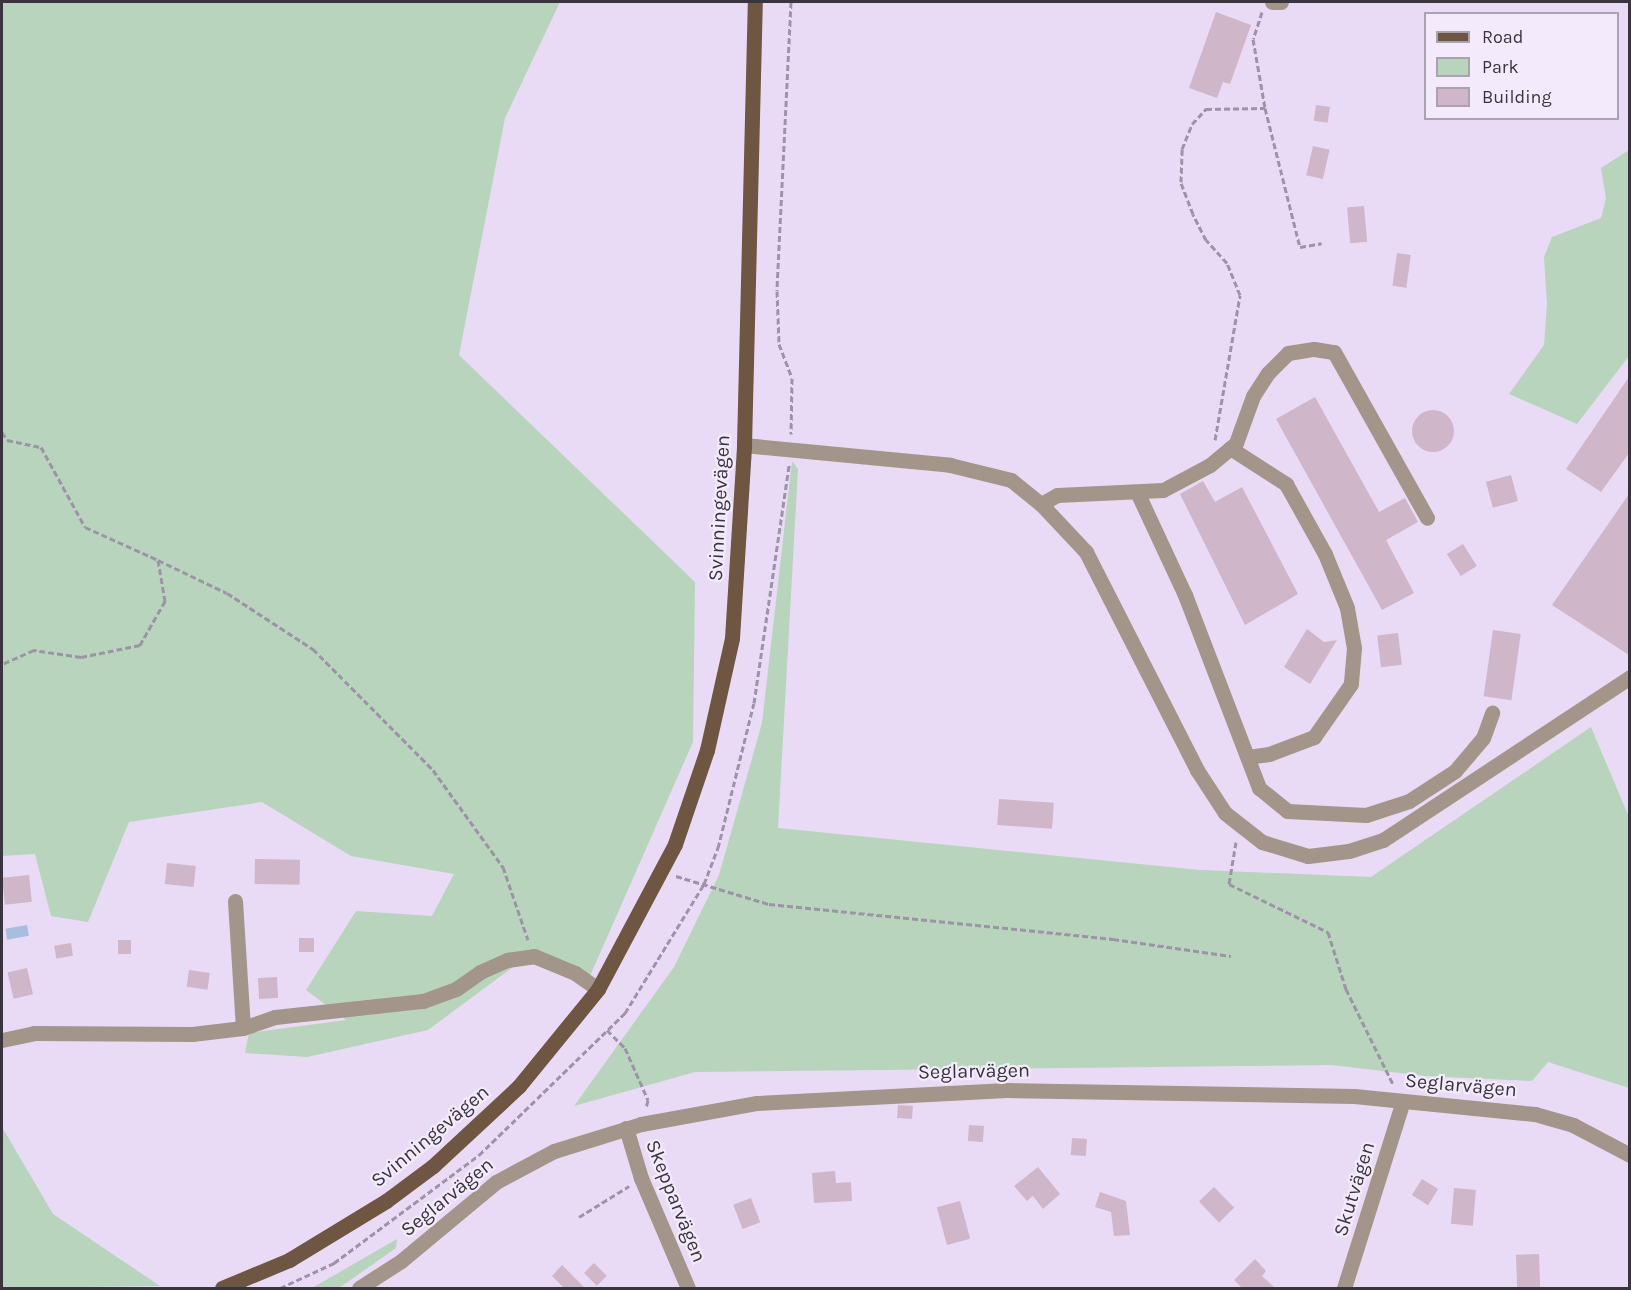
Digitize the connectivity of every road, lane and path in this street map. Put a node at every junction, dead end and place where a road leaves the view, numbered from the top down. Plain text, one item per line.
1 (755, 2) edge
2 (791, 2) edge
3 (1265, 2) edge
4 (1272, 2) edge
5 (1281, 2) edge
6 (1265, 108) junction
7 (1322, 243) dead end
8 (2, 432) edge
9 (744, 445) junction
10 (1230, 448) junction
11 (791, 450) junction
12 (1210, 465) junction
13 (1137, 492) junction
14 (1041, 504) junction
15 (1427, 518) dead end
16 (158, 560) junction
17 (2, 664) edge
18 (1629, 677) edge
19 (1492, 713) dead end
20 (1248, 757) junction
21 (1238, 824) junction
22 (662, 872) junction
23 (704, 885) junction
24 (236, 901) dead end
25 (534, 956) junction
26 (1231, 956) dead end
27 (598, 989) junction
28 (243, 1028) junction
29 (607, 1030) junction
30 (2, 1040) edge
31 (1403, 1101) junction
32 (641, 1124) junction
33 (626, 1128) junction
34 (1629, 1155) edge
35 (641, 1178) junction
36 (579, 1217) dead end
37 (222, 1288) edge
38 (280, 1288) edge
39 (359, 1288) edge
40 (688, 1288) edge
41 (1344, 1288) edge

1 - 9 main road, Svinningevägen
2 - 11 path
3 - 6 path
4 - 5 street
6 - 7 path
6 - 12 path
8 - 16 path
9 - 11 street
9 - 22 main road, Svinningevägen
10 - 12 street
10 - 15 street
10 - 20 street
11 - 14 street
11 - 23 path
12 - 13 street
13 - 14 street
13 - 20 street
14 - 21 street
16 - 17 path
16 - 25 path
18 - 21 street
19 - 20 street
21 - 31 path
22 - 23 path
22 - 27 main road, Svinningevägen
23 - 26 path
23 - 29 path
24 - 28 street
25 - 27 street
25 - 28 street
27 - 37 main road, Svinningevägen
28 - 30 street
29 - 32 path
29 - 38 path
31 - 32 street, Seglarvägen
31 - 34 street, Seglarvägen
31 - 41 street, Skutvägen
32 - 33 street, Seglarvägen
33 - 35 street, Skepparvägen
33 - 39 street, Seglarvägen
35 - 36 path
35 - 40 street, Skepparvägen

